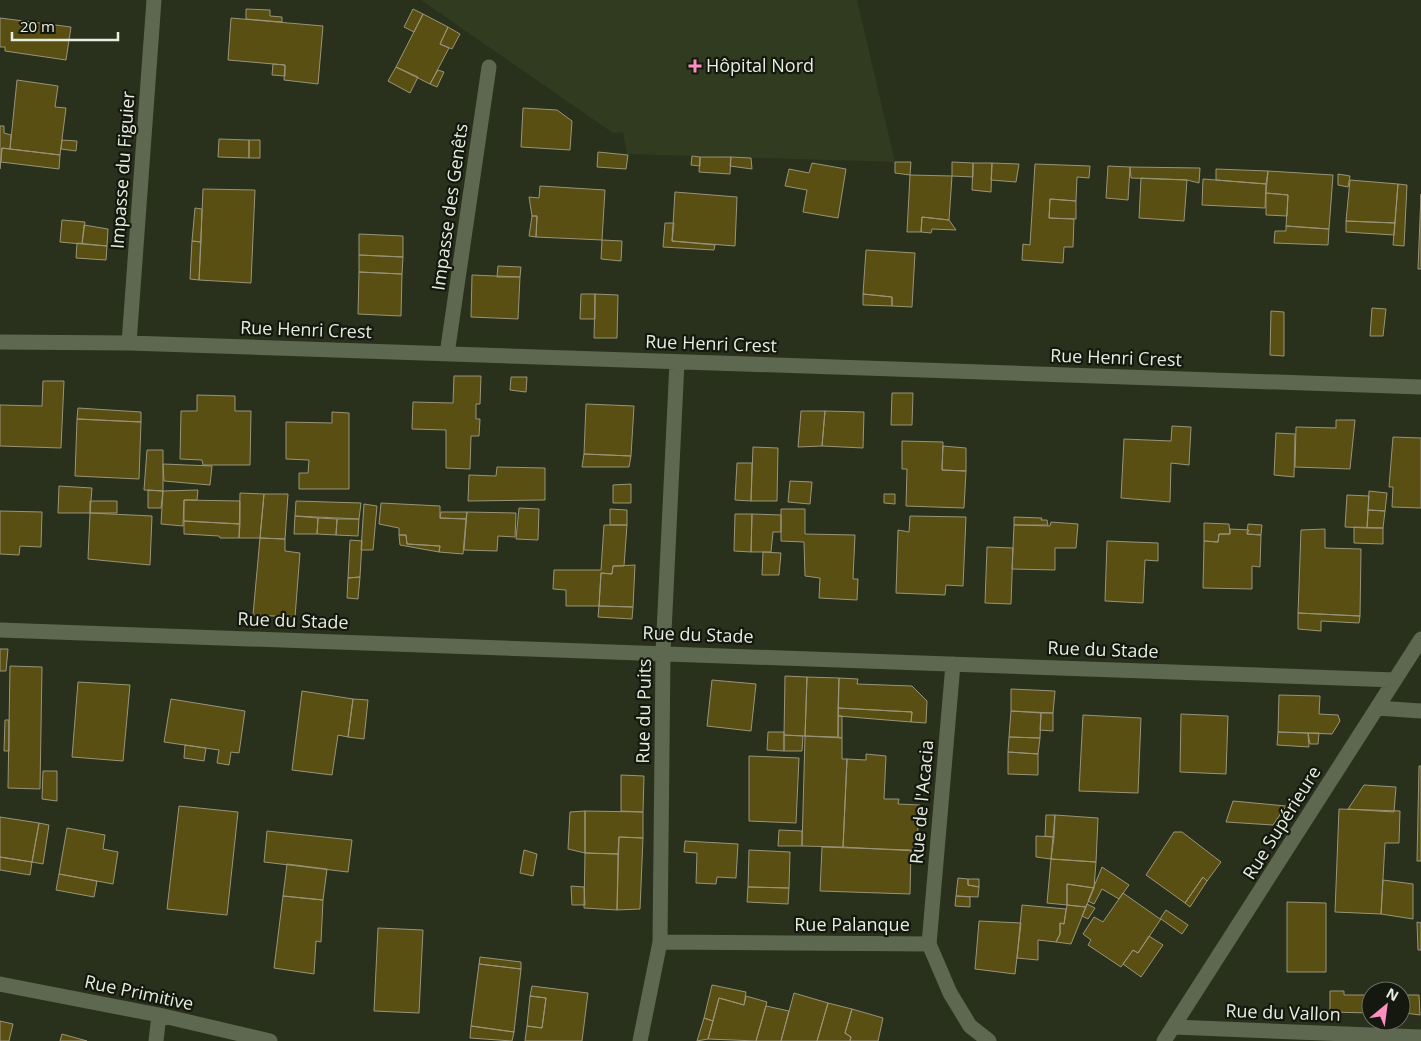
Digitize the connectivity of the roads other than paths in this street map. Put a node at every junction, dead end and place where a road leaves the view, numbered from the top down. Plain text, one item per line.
1 (154, 0) edge
2 (489, 66) dead end
3 (0, 342) edge
4 (130, 343) junction
5 (447, 354) junction
6 (677, 362) junction
7 (1421, 387) edge
8 (0, 630) edge
9 (1421, 639) edge
10 (663, 653) junction
11 (953, 664) junction
12 (1395, 680) junction
13 (1377, 708) junction
14 (1421, 710) edge
15 (660, 942) junction
16 (928, 944) junction
17 (0, 984) edge
18 (159, 1015) junction
19 (1174, 1027) junction
20 (1421, 1037) edge
21 (156, 1041) edge
22 (270, 1041) edge
23 (640, 1041) edge
24 (989, 1041) edge
25 (1164, 1041) edge

1 - 4 street, Impasse du Figuier
2 - 5 street, Impasse des Genêts
3 - 4 street, Rue Henri Crest
4 - 5 street, Rue Henri Crest
5 - 6 street, Rue Henri Crest
6 - 7 street, Rue Henri Crest
6 - 10 street, Rue du Puits
8 - 10 street, Rue du Stade
9 - 12 street, Rue Supérieure
10 - 11 street, Rue du Stade
10 - 15 street, Rue du Puits
11 - 12 street, Rue du Stade
11 - 16 street, Rue de l'Acacia
12 - 13 street, Rue Supérieure
13 - 14 street
13 - 19 street, Rue Supérieure
15 - 16 street, Rue Palanque
15 - 23 street, Rue du Puits
16 - 24 street, Rue Palanque
17 - 18 street, Rue Primitive
18 - 21 street
18 - 22 street, Rue Primitive
19 - 20 street, Rue du Vallon
19 - 25 street

